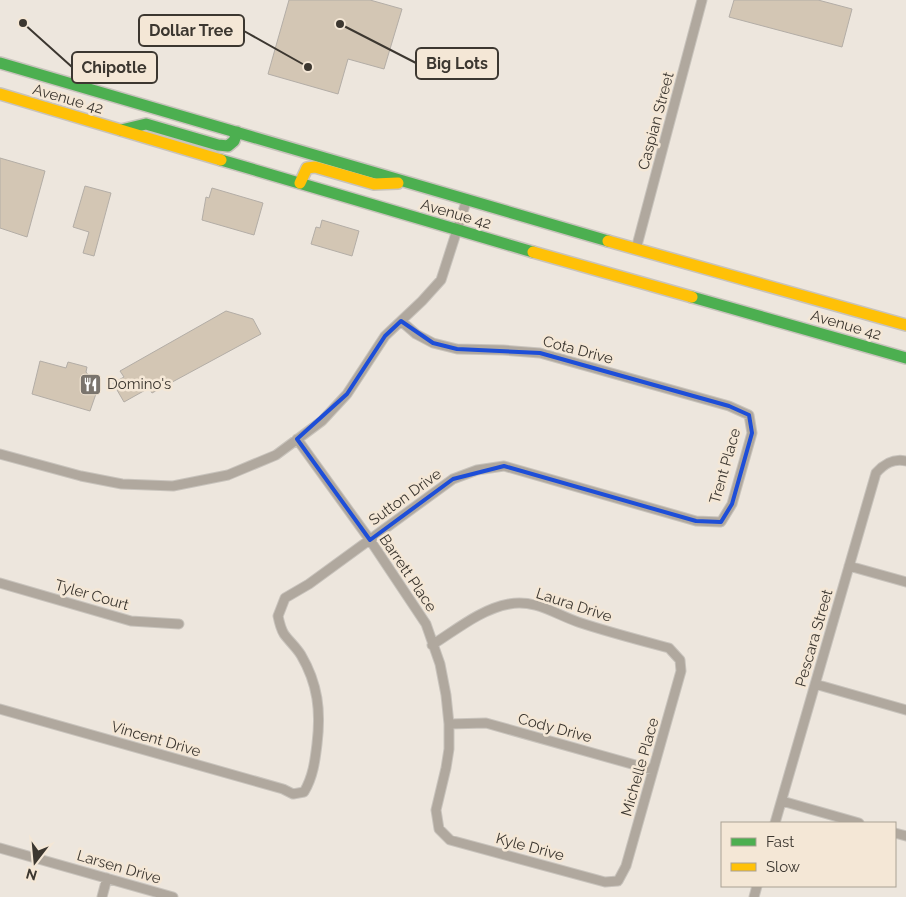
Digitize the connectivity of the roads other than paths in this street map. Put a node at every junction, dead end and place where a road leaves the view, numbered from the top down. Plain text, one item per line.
1 (702, 0) edge
2 (0, 63) edge
3 (0, 94) edge
4 (121, 130) junction
5 (237, 132) junction
6 (410, 182) junction
7 (300, 183) junction
8 (467, 199) junction
9 (457, 231) junction
10 (636, 249) junction
11 (401, 321) junction
12 (906, 325) edge
13 (906, 358) edge
14 (749, 415) joint
15 (297, 440) junction
16 (0, 454) edge
17 (906, 461) edge
18 (721, 522) joint
19 (370, 540) junction
20 (849, 566) junction
21 (906, 582) edge
22 (0, 583) edge
23 (179, 624) dead end
24 (432, 644) junction
25 (680, 660) joint
26 (815, 684) junction
27 (0, 709) edge
28 (906, 710) edge
29 (449, 724) junction
30 (653, 770) junction
31 (304, 792) joint
32 (782, 801) junction
33 (775, 822) edge
34 (856, 822) edge
35 (438, 829) joint
36 (0, 848) edge
37 (107, 878) junction
38 (618, 881) joint
39 (102, 897) edge
40 (173, 897) edge

1 - 10 street, Caspian Street
2 - 5 main road, Avenue 42
3 - 4 main road, Avenue 42
4 - 5 main road
4 - 7 main road, Avenue 42
5 - 6 main road, Avenue 42
6 - 7 main road
6 - 8 main road, Avenue 42
7 - 9 main road, Avenue 42
8 - 9 street
8 - 10 main road, Avenue 42
9 - 11 street
9 - 13 main road, Avenue 42
10 - 12 main road, Avenue 42
11 - 14 street, Cota Drive
11 - 15 street
14 - 18 street, Trent Place
15 - 16 street
15 - 19 street, Barrett Place
17 - 20 street, Pescara Street
18 - 19 street, Sutton Drive
19 - 24 street, Barrett Place
19 - 31 street, Sutton Drive
20 - 21 street
20 - 26 street, Pescara Street
22 - 23 street, Tyler Court
24 - 25 street, Laura Drive
24 - 29 street, Barrett Place
25 - 30 street, Michelle Place
26 - 28 street
26 - 32 street, Pescara Street
27 - 31 street, Vincent Drive
29 - 30 street, Cody Drive
29 - 35 street, Barrett Place
30 - 38 street, Michelle Place
32 - 33 street, Pescara Street
32 - 34 street
35 - 38 street, Kyle Drive
36 - 37 street, Larsen Drive
37 - 39 street
37 - 40 street, Larsen Drive

